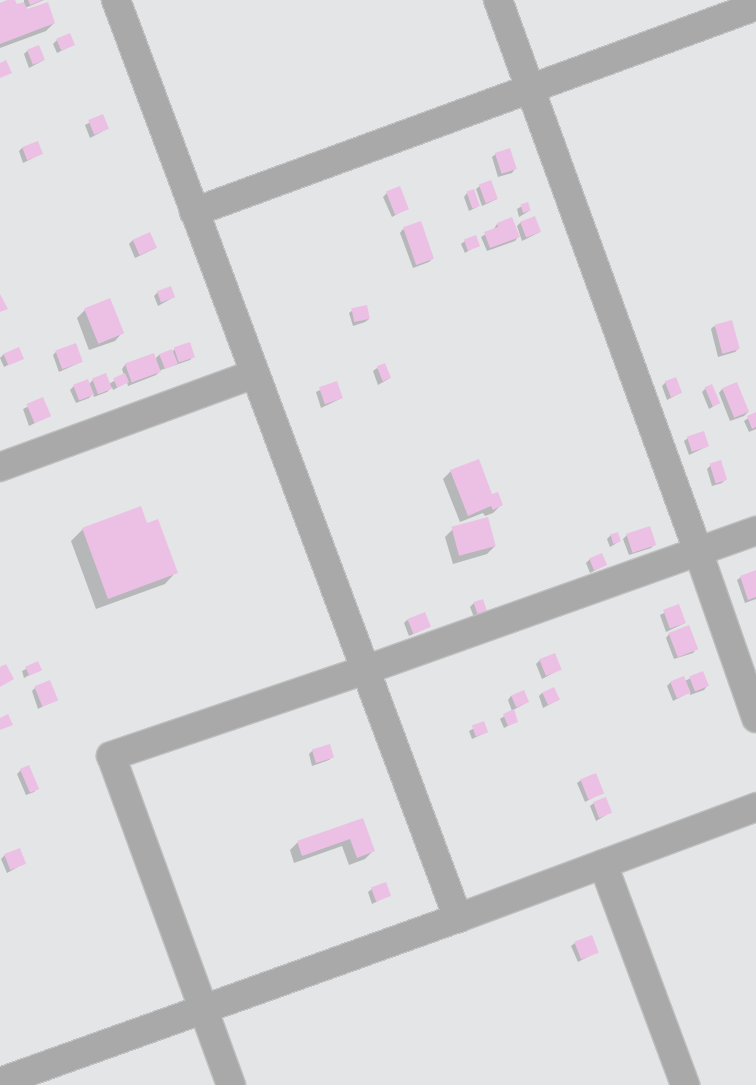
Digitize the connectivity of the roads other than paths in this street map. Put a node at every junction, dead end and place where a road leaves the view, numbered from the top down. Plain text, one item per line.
1 (116, 0) edge
2 (498, 0) edge
3 (756, 6) edge
4 (530, 90) junction
5 (194, 212) junction
6 (254, 374) junction
7 (0, 467) edge
8 (756, 530) edge
9 (698, 551) junction
10 (365, 670) junction
11 (756, 718) edge
12 (756, 806) edge
13 (604, 864) junction
14 (458, 918) junction
15 (204, 1009) junction
16 (0, 1082) edge
17 (231, 1085) edge
18 (685, 1085) edge

1 - 5 street
2 - 4 street
3 - 4 street
4 - 5 street
4 - 9 street
5 - 6 street
6 - 7 street
6 - 10 street
8 - 9 street
9 - 10 street
9 - 11 street
10 - 14 street
10 - 15 street
12 - 13 street
13 - 14 street
13 - 18 street
14 - 15 street
15 - 16 street
15 - 17 street

